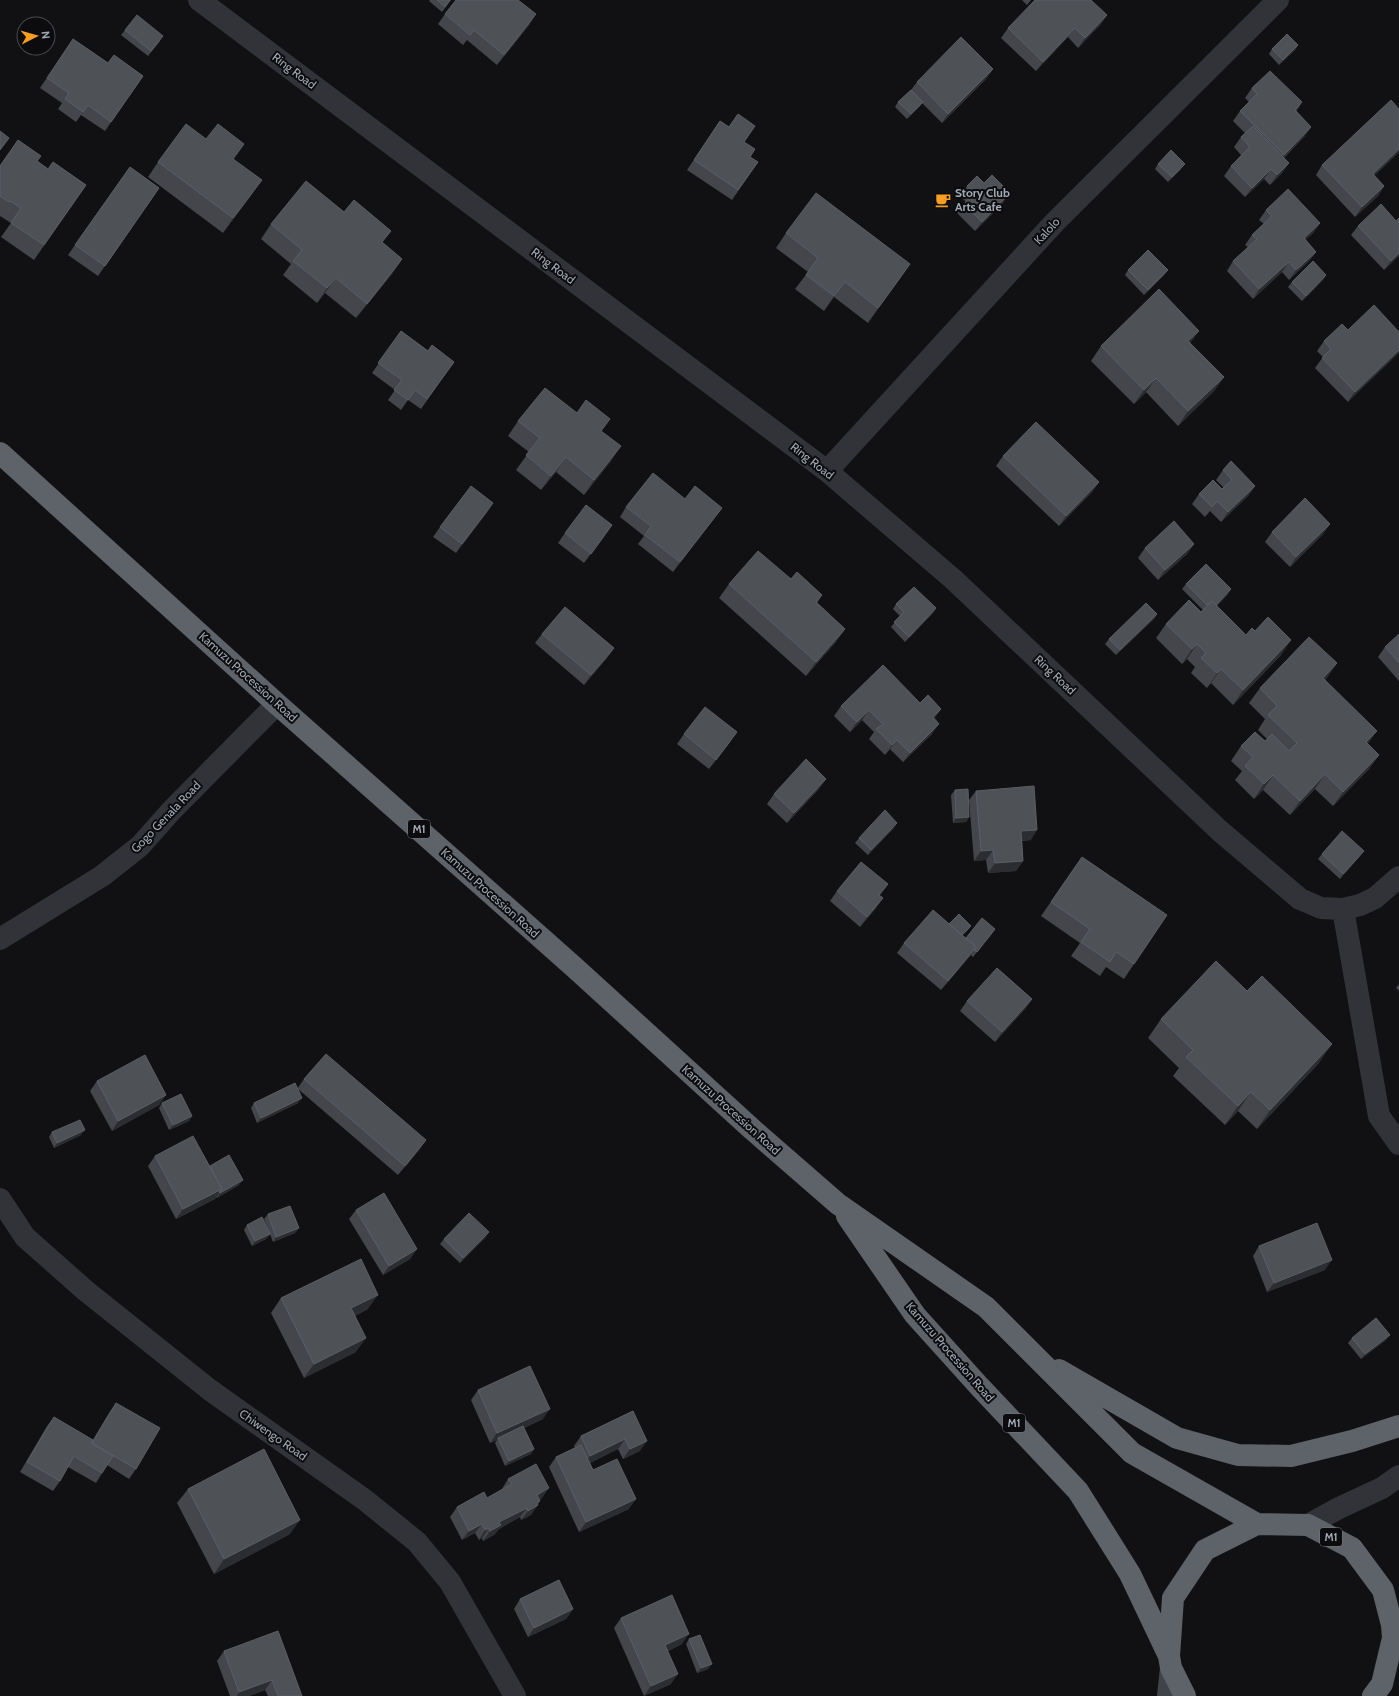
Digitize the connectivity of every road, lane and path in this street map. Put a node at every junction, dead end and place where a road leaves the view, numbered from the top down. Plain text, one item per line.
1 (199, 0) edge
2 (1275, 1) edge
3 (0, 453) edge
4 (827, 471) junction
5 (277, 704) junction
6 (1399, 877) edge
7 (1343, 909) junction
8 (0, 939) edge
9 (1399, 1144) edge
10 (0, 1199) edge
11 (838, 1204) junction
12 (1032, 1354) junction
13 (1399, 1426) edge
14 (1399, 1476) edge
15 (1257, 1524) junction
16 (1308, 1525) junction
17 (1396, 1630) edge
18 (1170, 1662) junction
19 (515, 1696) edge
20 (1168, 1696) edge
21 (1185, 1696) edge
22 (1373, 1696) edge

1 - 4 street, Ring Road
2 - 4 street, Kalolo
3 - 5 highway, Kamuzu Procession Road / M1
4 - 7 street, Ring Road
5 - 8 street, Gogo Genala Road
5 - 11 highway, Kamuzu Procession Road / M1
6 - 7 street, Ring Road
7 - 9 street
10 - 19 street, Chiwengo Road
11 - 12 highway, Kamuzu Procession Road / M1
11 - 18 highway, Kamuzu Procession Road / M1
12 - 13 highway
12 - 15 highway, Kamuzu Procession Road / M1
14 - 16 street
15 - 16 highway, M1
15 - 18 highway, M1
16 - 17 highway, M1
17 - 22 highway, M1
18 - 20 street
18 - 21 highway, M1

